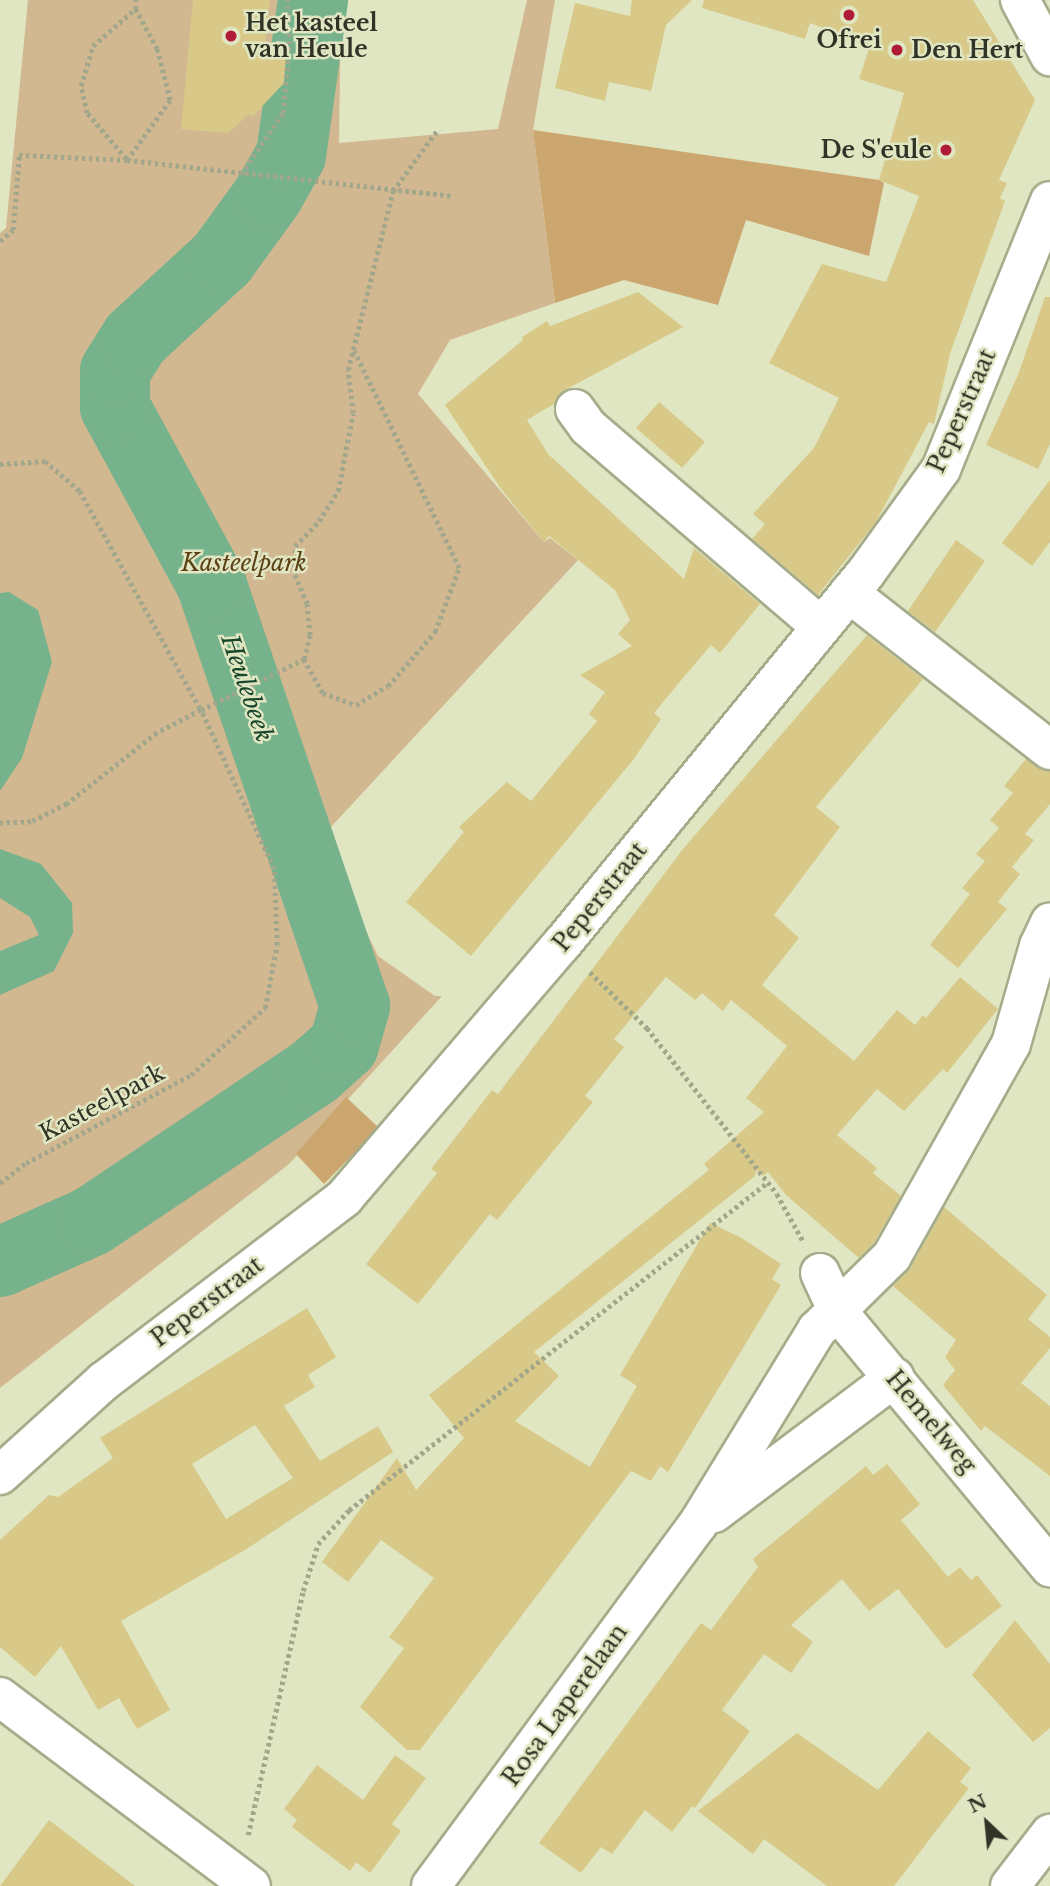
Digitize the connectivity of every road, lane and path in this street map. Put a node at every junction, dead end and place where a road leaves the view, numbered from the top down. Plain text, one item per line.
1 (136, 0) edge
2 (288, 0) edge
3 (1020, 0) edge
4 (135, 9) junction
5 (1050, 56) edge
6 (438, 129) dead end
7 (127, 160) junction
8 (243, 175) junction
9 (393, 191) junction
10 (451, 196) dead end
11 (1050, 201) edge
12 (0, 241) edge
13 (354, 351) junction
14 (575, 409) dead end
15 (0, 464) edge
16 (849, 593) junction
17 (821, 627) junction
18 (304, 659) junction
19 (201, 710) junction
20 (1050, 750) edge
21 (0, 824) edge
22 (1050, 922) edge
23 (562, 944) junction
24 (768, 1182) junction
25 (0, 1183) edge
26 (820, 1273) joint
27 (838, 1312) junction
28 (895, 1377) junction
29 (0, 1475) edge
30 (698, 1524) junction
31 (1050, 1567) edge
32 (0, 1697) edge
33 (1050, 1834) edge
34 (239, 1876) edge
35 (431, 1886) edge
36 (1010, 1886) edge

1 - 4 path
2 - 8 path
3 - 5 street
4 - 7 path
4 - 7 path
6 - 9 path
7 - 8 path
7 - 12 path
8 - 9 path
9 - 10 path
9 - 13 path
11 - 16 street, Peperstraat
13 - 18 path
13 - 18 path
14 - 17 street
15 - 19 path, Kasteelpark
16 - 17 street, Peperstraat
16 - 20 street
17 - 23 street, Peperstraat
18 - 19 path
19 - 21 path
19 - 25 path, Kasteelpark
22 - 27 street, Rosa Laperelaan
23 - 24 path
23 - 29 street, Peperstraat
24 - 26 path
24 - 34 path
26 - 27 street, Hemelweg
27 - 28 street, Hemelweg
27 - 30 street, Rosa Laperelaan
28 - 30 street, Rosa Laperelaan
28 - 31 street, Hemelweg
30 - 35 street, Rosa Laperelaan
32 - 34 street
33 - 36 street

